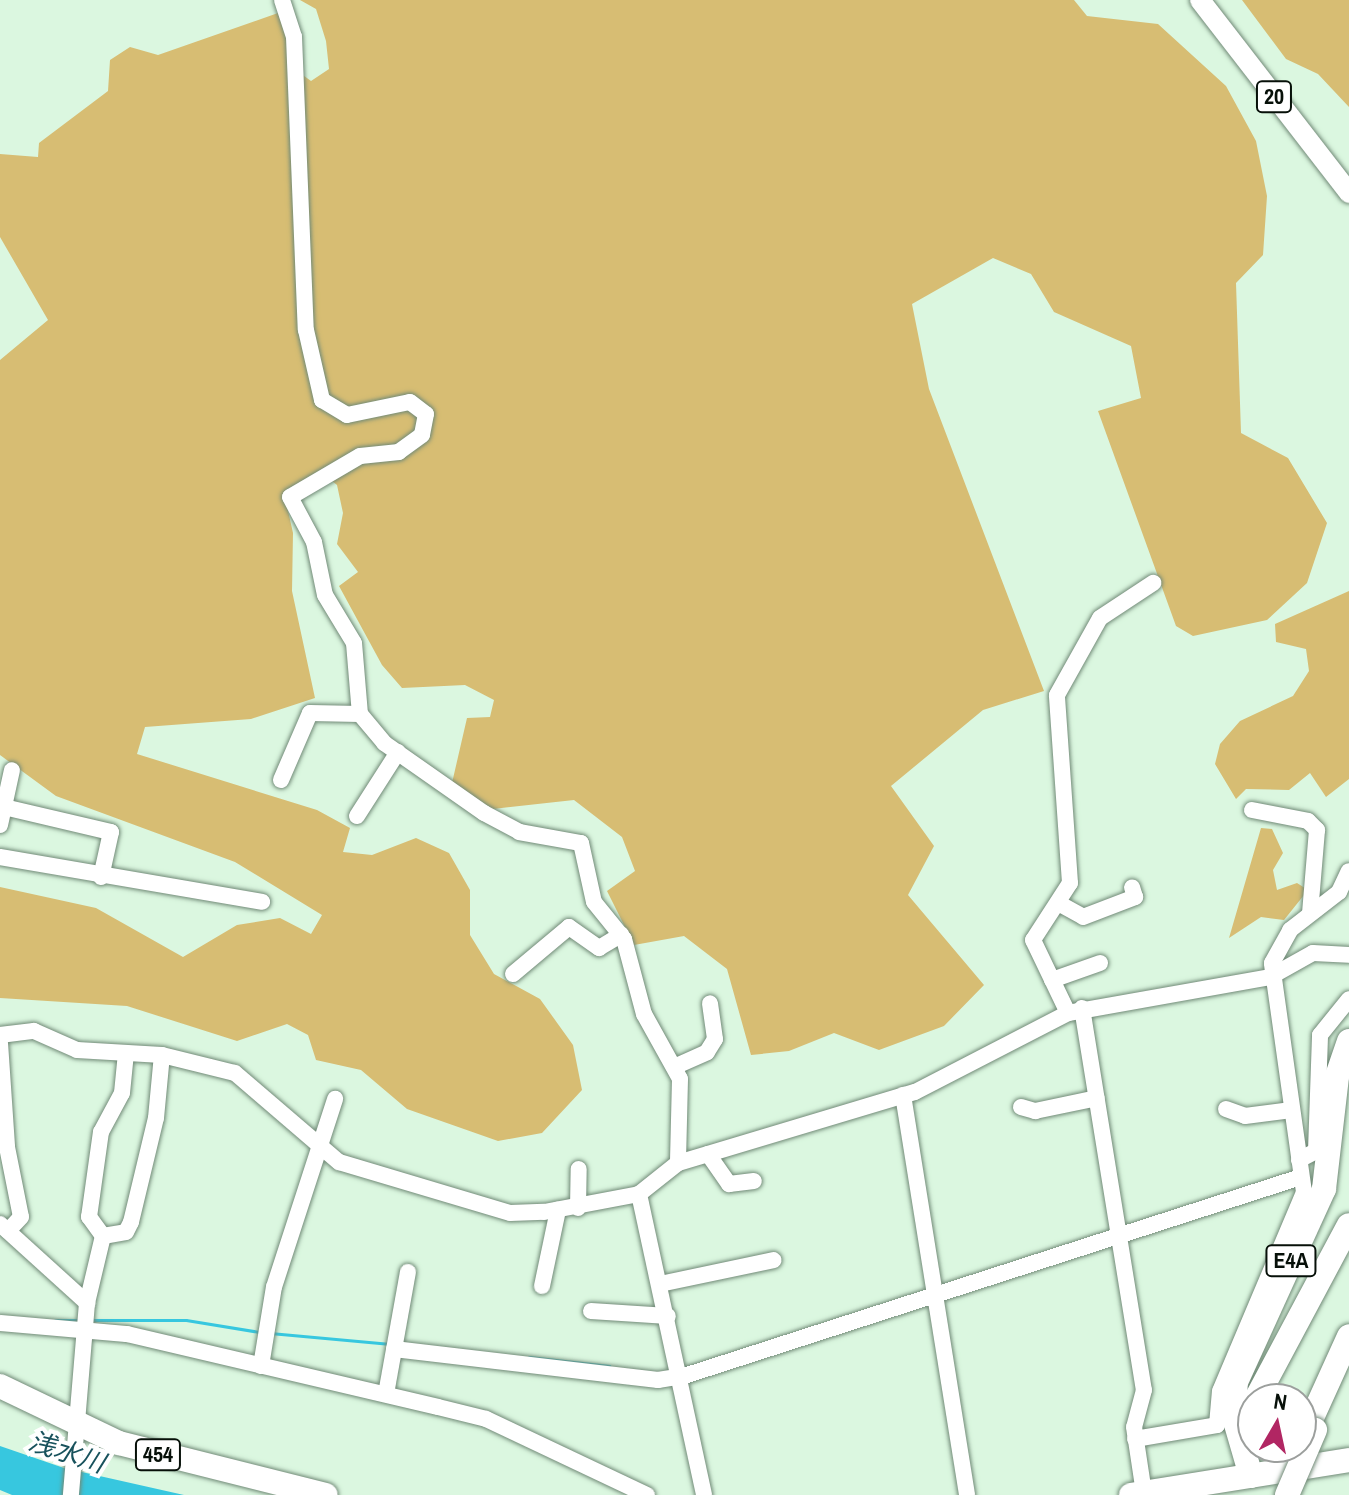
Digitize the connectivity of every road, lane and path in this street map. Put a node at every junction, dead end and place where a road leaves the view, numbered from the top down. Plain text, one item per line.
1 (282, 0) edge
2 (1200, 0) edge
3 (1349, 193) edge
4 (1153, 583) dead end
5 (360, 714) junction
6 (398, 752) junction
7 (12, 770) dead end
8 (281, 780) dead end
9 (4, 807) junction
10 (1252, 810) dead end
11 (357, 816) dead end
12 (0, 825) edge
13 (0, 857) edge
14 (1349, 871) edge
15 (101, 877) junction
16 (1132, 887) dead end
17 (262, 902) dead end
18 (1060, 904) junction
19 (1310, 914) junction
20 (621, 935) junction
21 (1349, 955) edge
22 (1100, 963) dead end
23 (513, 974) dead end
24 (1270, 977) junction
25 (1052, 980) junction
26 (1349, 999) edge
27 (710, 1003) dead end
28 (1075, 1010) junction
29 (0, 1035) edge
30 (1349, 1041) edge
31 (0, 1043) edge
32 (126, 1053) junction
33 (162, 1055) junction
34 (674, 1067) junction
35 (903, 1095) junction
36 (1097, 1098) junction
37 (335, 1099) dead end
38 (1021, 1107) dead end
39 (1226, 1109) dead end
40 (1292, 1110) junction
41 (315, 1146) junction
42 (708, 1154) junction
43 (678, 1163) junction
44 (1300, 1168) junction
45 (579, 1169) dead end
46 (754, 1181) dead end
47 (639, 1194) junction
48 (578, 1208) junction
49 (558, 1210) junction
50 (1349, 1225) edge
51 (4, 1228) edge
52 (1119, 1234) junction
53 (103, 1236) junction
54 (774, 1260) dead end
55 (408, 1272) dead end
56 (660, 1284) junction
57 (542, 1286) dead end
58 (935, 1295) junction
59 (87, 1303) junction
60 (591, 1311) dead end
61 (668, 1316) junction
62 (0, 1323) edge
63 (87, 1330) junction
64 (1349, 1336) edge
65 (751, 1343) dead end
66 (394, 1349) junction
67 (1349, 1355) edge
68 (592, 1358) dead end
69 (261, 1366) junction
70 (683, 1372) junction
71 (1265, 1383) edge
72 (0, 1386) edge
73 (386, 1394) junction
74 (1317, 1409) edge
75 (1317, 1415) edge
76 (74, 1425) junction
77 (1135, 1439) junction
78 (1349, 1460) edge
79 (1251, 1463) edge
80 (1293, 1463) edge
81 (1297, 1463) edge
82 (1251, 1476) junction
83 (1138, 1494) edge
84 (71, 1495) edge
85 (326, 1495) edge
86 (647, 1495) edge
87 (704, 1495) edge
88 (967, 1495) edge
89 (1279, 1495) edge
90 (1287, 1495) edge

1 - 5 street
2 - 3 main road, 20
4 - 18 street
5 - 6 street
5 - 8 street
6 - 11 street
6 - 20 street
7 - 9 street
9 - 12 street
9 - 15 street
10 - 19 street
13 - 15 street
14 - 19 street
15 - 17 street
16 - 18 street
18 - 25 street
19 - 24 street
20 - 23 street
20 - 34 street
21 - 24 street
22 - 25 street
24 - 28 street
24 - 40 street
25 - 28 street
26 - 44 street
27 - 34 street
28 - 35 street
28 - 36 street
29 - 32 street
30 - 82 highway, E4A
31 - 51 street
32 - 33 street
32 - 53 street
33 - 41 street
33 - 53 street
34 - 43 street
35 - 42 street
35 - 58 street
36 - 38 street
36 - 52 street
37 - 41 street
39 - 40 street
40 - 44 street
41 - 49 street
41 - 69 street
42 - 43 street
42 - 46 street
43 - 47 street
44 - 52 street
44 - 77 street
45 - 48 street
47 - 48 street
47 - 56 street
48 - 49 street
49 - 57 street
50 - 71 highway, E4A
51 - 59 street
52 - 58 street
52 - 77 street
53 - 59 street
54 - 56 street
55 - 66 street
56 - 61 street
58 - 70 street
58 - 88 street
59 - 63 street
60 - 61 street
61 - 70 street
62 - 63 street
63 - 69 street
63 - 76 street
64 - 74 highway
65 - 70 street
66 - 70 street
66 - 73 street
67 - 75 highway
68 - 70 street
69 - 73 street
70 - 87 street
72 - 76 highway, 454
73 - 86 street
76 - 84 street
76 - 85 highway, 454
77 - 83 street
78 - 82 highway
79 - 82 highway
80 - 89 highway
81 - 90 highway, bridge
82 - 83 highway

